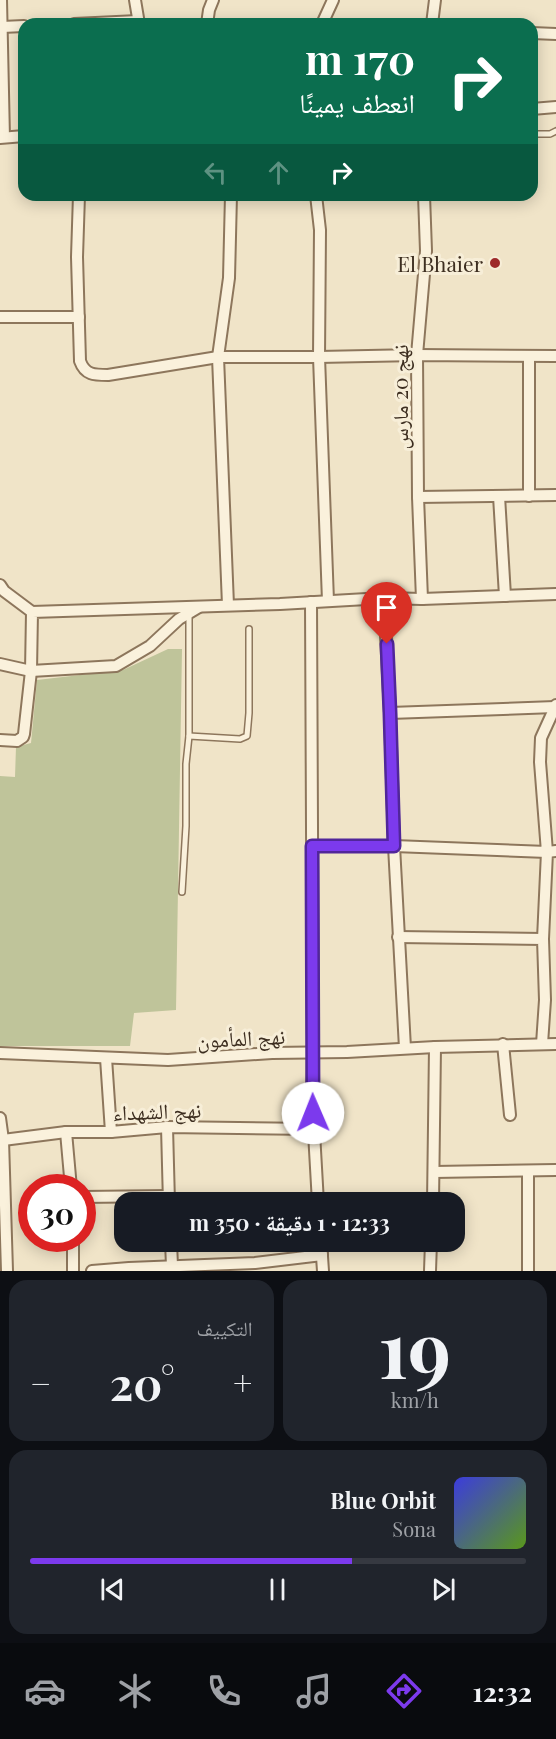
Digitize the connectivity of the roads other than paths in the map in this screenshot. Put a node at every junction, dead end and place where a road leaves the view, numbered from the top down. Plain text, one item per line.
1 (1, 0) edge
2 (135, 0) edge
3 (213, 0) edge
4 (333, 0) edge
5 (435, 0) edge
6 (138, 18) edge
7 (208, 18) edge
8 (325, 18) edge
9 (433, 18) edge
10 (18, 26) edge
11 (2, 27) junction
12 (538, 33) edge
13 (556, 34) edge
14 (556, 107) edge
15 (538, 108) edge
16 (556, 131) edge
17 (538, 134) edge
18 (18, 136) edge
19 (2, 137) edge
20 (79, 201) edge
21 (231, 201) edge
22 (317, 201) edge
23 (424, 201) edge
24 (0, 317) edge
25 (79, 317) junction
26 (417, 355) junction
27 (556, 356) edge
28 (218, 357) junction
29 (319, 357) junction
30 (529, 357) junction
31 (556, 495) edge
32 (499, 496) junction
33 (530, 496) junction
34 (418, 497) junction
35 (0, 585) edge
36 (556, 594) edge
37 (505, 596) junction
38 (384, 598) junction
39 (422, 599) junction
40 (328, 601) junction
41 (311, 602) junction
42 (228, 605) junction
43 (202, 606) junction
44 (32, 612) junction
45 (189, 612) junction
46 (249, 629) dead end
47 (0, 664) edge
48 (31, 671) junction
49 (555, 706) edge
50 (390, 713) junction
51 (189, 736) junction
52 (0, 740) edge
53 (312, 846) junction
54 (394, 846) junction
55 (551, 851) edge
56 (182, 892) dead end
57 (398, 937) junction
58 (543, 939) junction
59 (503, 1044) junction
60 (542, 1044) junction
61 (556, 1044) edge
62 (435, 1047) junction
63 (405, 1048) junction
64 (0, 1053) edge
65 (313, 1053) junction
66 (106, 1058) junction
67 (510, 1115) dead end
68 (0, 1118) edge
69 (167, 1127) junction
70 (314, 1129) junction
71 (66, 1132) junction
72 (111, 1132) junction
73 (3, 1140) junction
74 (2, 1152) edge
75 (556, 1170) edge
76 (434, 1172) junction
77 (528, 1172) junction
78 (70, 1174) edge
79 (169, 1192) edge
80 (317, 1192) edge
81 (433, 1192) edge
82 (96, 1197) edge
83 (114, 1198) edge
84 (2, 1248) edge
85 (73, 1252) edge
86 (171, 1252) edge
87 (322, 1252) edge
88 (431, 1252) edge
89 (322, 1255) junction
90 (172, 1266) junction
91 (256, 1267) edge
92 (129, 1269) edge
93 (7, 1271) edge
94 (74, 1271) edge
95 (92, 1271) edge
96 (323, 1271) edge
97 (430, 1271) edge
98 (528, 1271) edge

1 - 11 street
2 - 6 street
3 - 7 street
4 - 8 street
5 - 9 street
10 - 11 street
11 - 19 street
12 - 13 street
14 - 15 street
16 - 17 lane
18 - 19 street
20 - 25 street
21 - 28 street
22 - 29 street
23 - 26 street, نهج 20 مارس
24 - 25 street
25 - 28 street
26 - 29 street
26 - 30 street
26 - 34 street, نهج 20 مارس
27 - 30 street
28 - 29 street
28 - 42 street
29 - 40 street
30 - 33 street
31 - 33 street
32 - 33 street
32 - 34 street
32 - 37 street
34 - 39 street, نهج 20 مارس
35 - 44 street
36 - 37 street
37 - 39 street
38 - 39 street
38 - 40 street
38 - 50 street
40 - 41 street
41 - 42 street
41 - 53 street
42 - 43 street
43 - 44 street
43 - 45 street
44 - 48 street
45 - 48 street
45 - 51 lane
46 - 51 lane
47 - 48 street
48 - 52 street
49 - 50 street
49 - 55 street
50 - 54 street
51 - 56 lane
53 - 54 street
53 - 65 street
54 - 55 street
54 - 57 street
55 - 58 street
57 - 58 street
57 - 63 street
58 - 60 street
59 - 60 street, نهج المأمون
59 - 62 street, نهج المأمون
59 - 67 street
60 - 61 street, نهج المأمون
62 - 63 street, نهج المأمون
62 - 76 street
63 - 65 street, نهج المأمون
64 - 66 street, نهج المأمون
65 - 66 street, نهج المأمون
65 - 70 street
66 - 72 street
68 - 73 street
69 - 70 street, نهج الشهداء
69 - 72 street, نهج الشهداء
69 - 79 street
70 - 80 street
71 - 72 street, نهج الشهداء
71 - 73 street, نهج الشهداء
71 - 78 street
73 - 74 street
74 - 84 street
75 - 77 street
76 - 77 street
76 - 81 street
77 - 98 street
82 - 83 street
84 - 93 street
85 - 94 street
86 - 90 street
87 - 89 street
88 - 97 street
89 - 91 street
89 - 96 street
90 - 91 street
90 - 92 street
92 - 95 street

